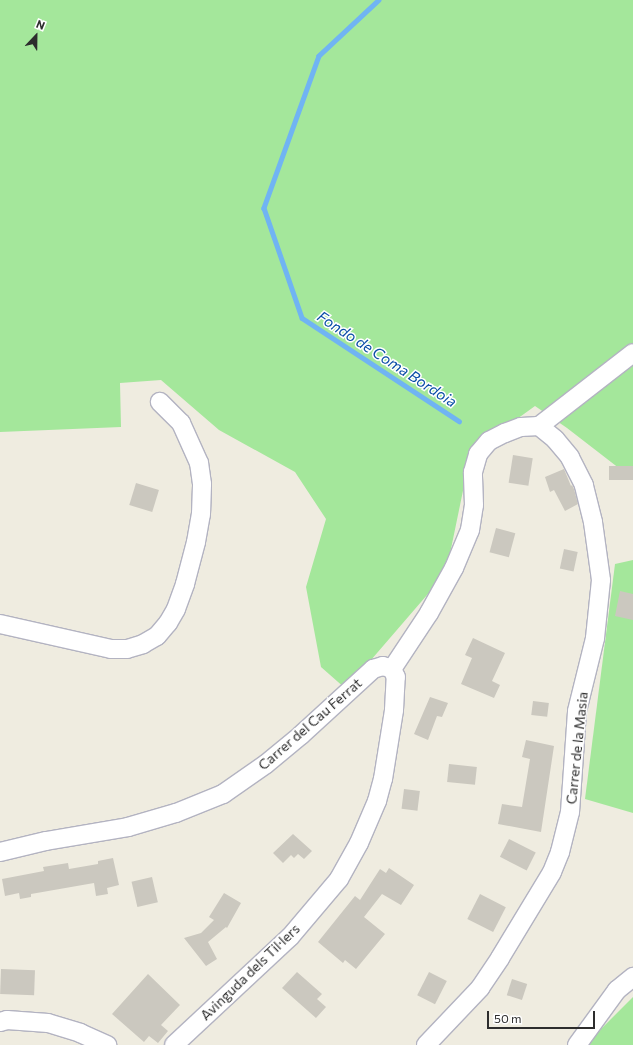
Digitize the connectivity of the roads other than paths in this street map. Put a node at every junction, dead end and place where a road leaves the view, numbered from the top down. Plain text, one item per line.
1 (633, 353) edge
2 (160, 402) dead end
3 (539, 426) junction
4 (0, 624) edge
5 (392, 669) junction
6 (0, 852) edge
7 (633, 977) edge
8 (0, 1022) edge
9 (107, 1045) edge
10 (174, 1045) edge
11 (426, 1045) edge
12 (577, 1045) edge

1 - 3 street
2 - 4 street
3 - 5 street
3 - 11 street, Carrer de la Masia
5 - 6 street, Carrer del Cau Ferrat
5 - 10 street, Avinguda dels Til·lers
7 - 12 street
8 - 9 street

